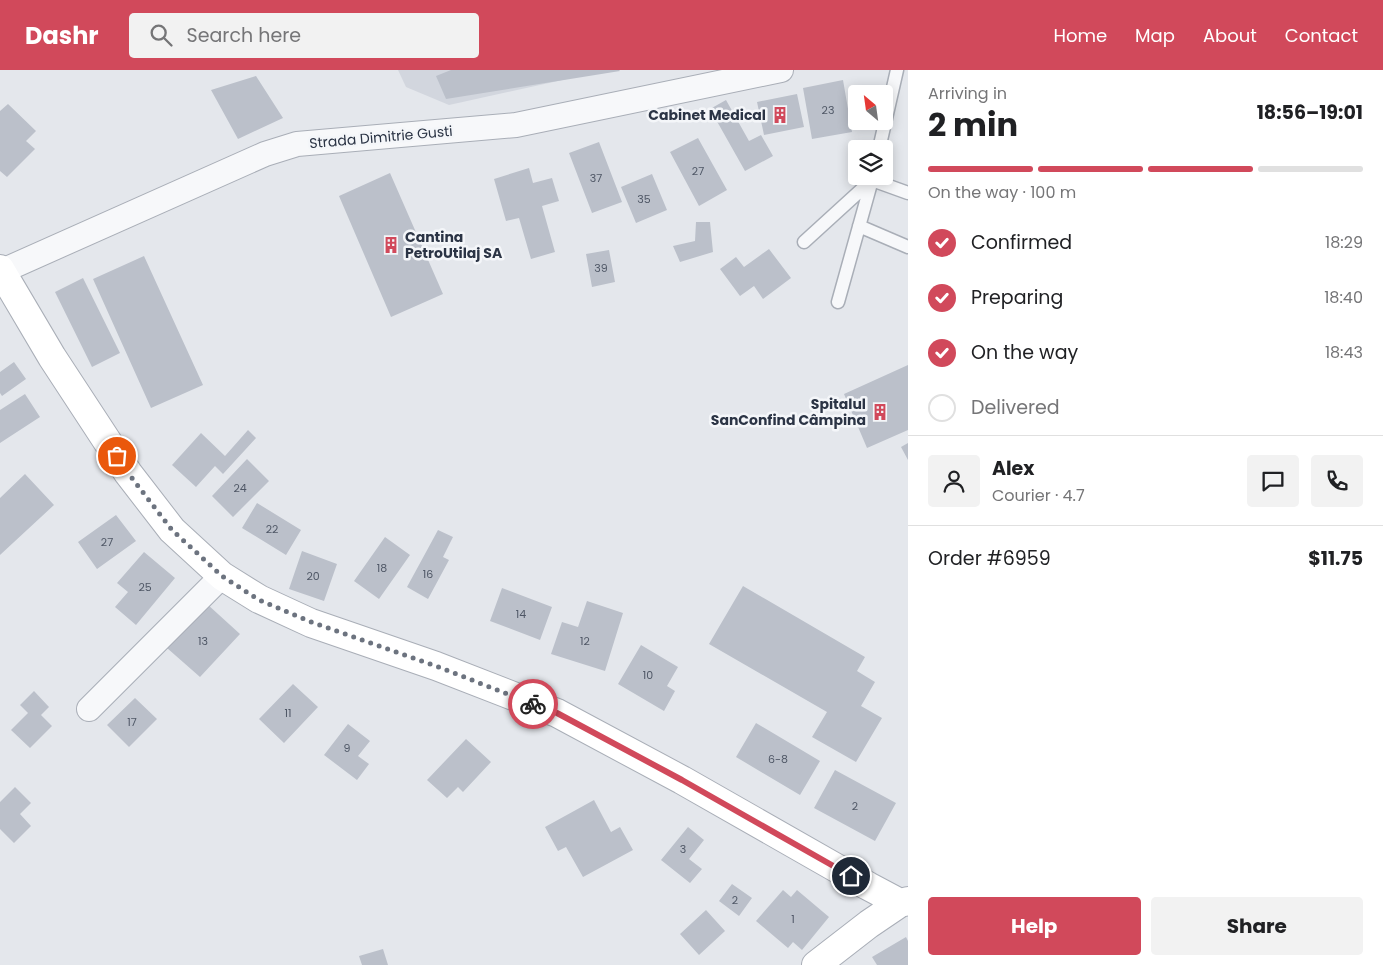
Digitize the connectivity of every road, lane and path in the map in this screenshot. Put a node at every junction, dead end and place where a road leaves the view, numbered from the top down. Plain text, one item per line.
1 (781, 70) edge
2 (897, 70) edge
3 (881, 140) edge
4 (865, 185) edge
5 (870, 185) edge
6 (889, 185) edge
7 (908, 193) edge
8 (859, 226) junction
9 (804, 242) dead end
10 (908, 247) edge
11 (0, 271) edge
12 (838, 302) dead end
13 (222, 576) junction
14 (89, 709) dead end
15 (904, 902) edge
16 (816, 965) edge

1 - 11 street, Strada Dimitrie Gusti
2 - 3 lane
4 - 9 lane
5 - 8 lane
6 - 7 lane
8 - 10 lane
8 - 12 lane
11 - 13 street
13 - 14 street
13 - 15 street
15 - 16 street

